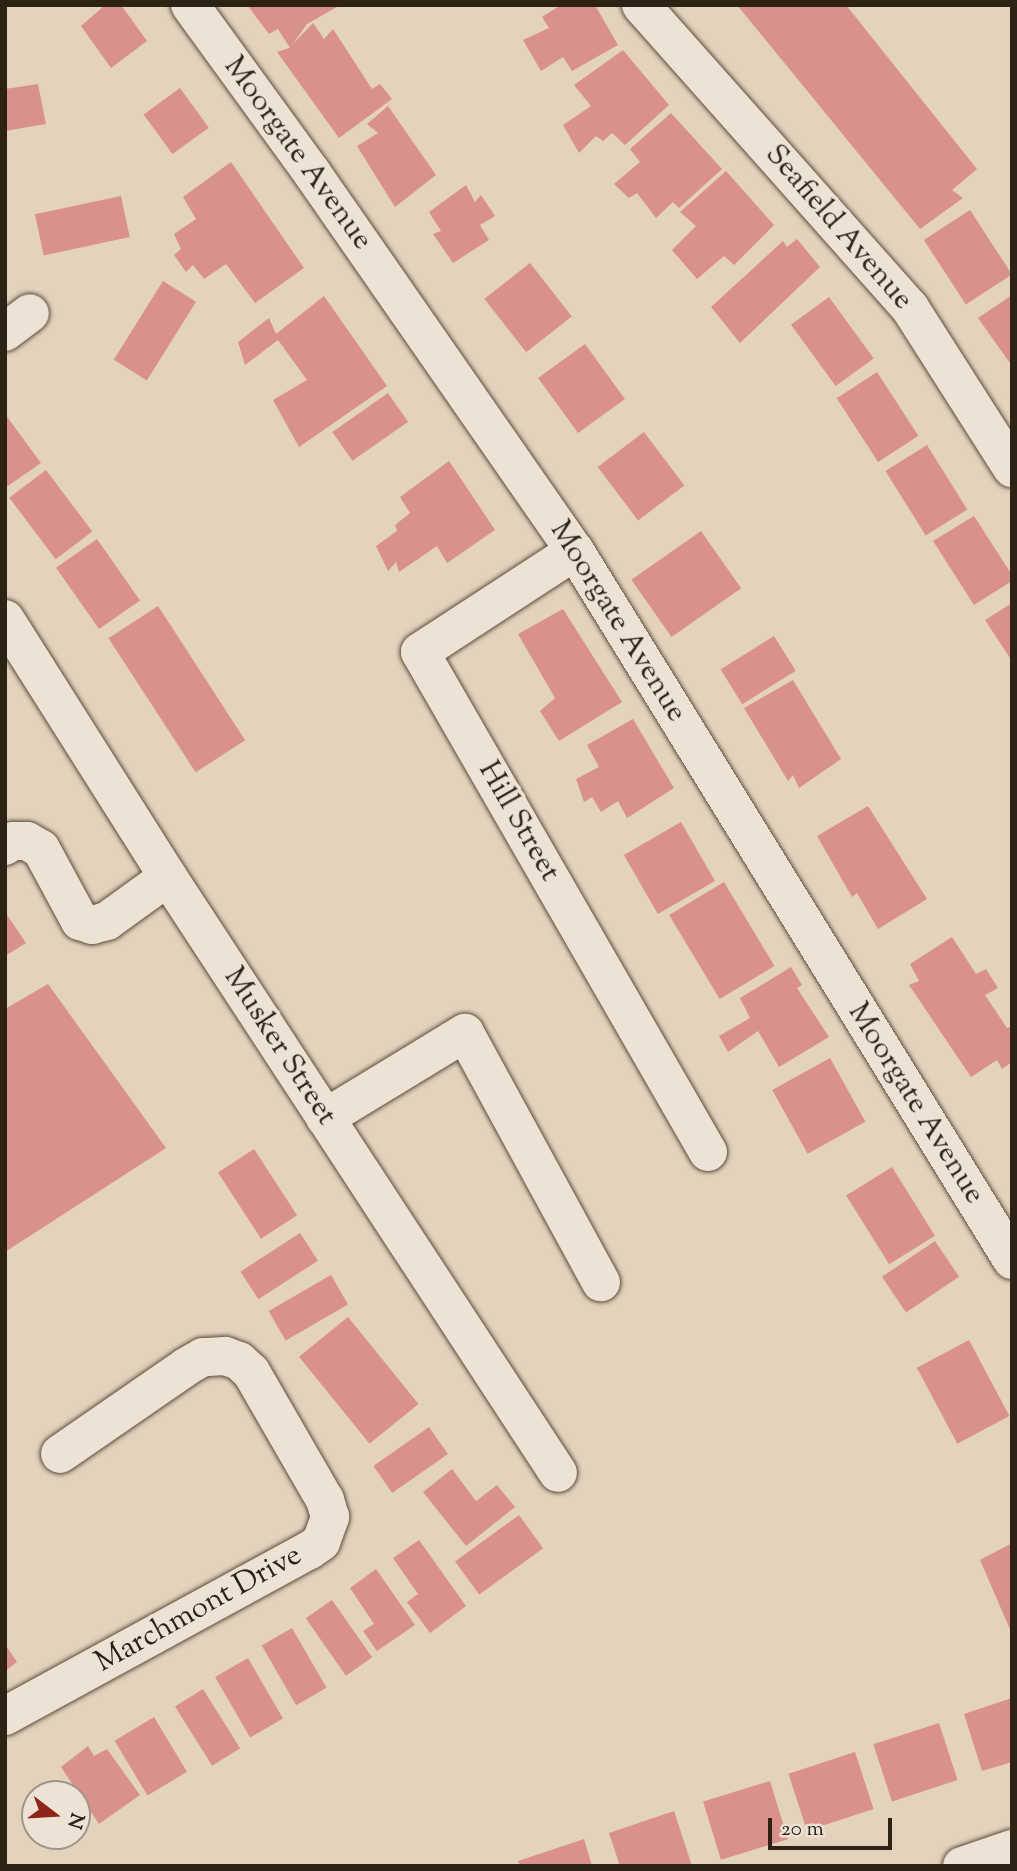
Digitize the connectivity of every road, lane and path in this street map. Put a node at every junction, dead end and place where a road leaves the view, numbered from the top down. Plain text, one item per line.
1 (190, 5) edge
2 (641, 5) edge
3 (1012, 468) edge
4 (575, 551) junction
5 (5, 619) edge
6 (5, 846) edge
7 (168, 877) junction
8 (325, 1118) junction
9 (708, 1152) dead end
10 (1012, 1260) edge
11 (601, 1282) dead end
12 (60, 1454) dead end
13 (558, 1473) dead end
14 (5, 1716) edge
15 (1012, 1849) edge
16 (962, 1866) edge

1 - 4 street, Moorgate Avenue
2 - 3 street, Seafield Avenue
4 - 9 street, Hill Street
4 - 10 street, Moorgate Avenue
5 - 7 street, Musker Street
6 - 7 street
7 - 8 street, Musker Street
8 - 11 street
8 - 13 street, Musker Street
12 - 14 street, Marchmont Drive
15 - 16 street

